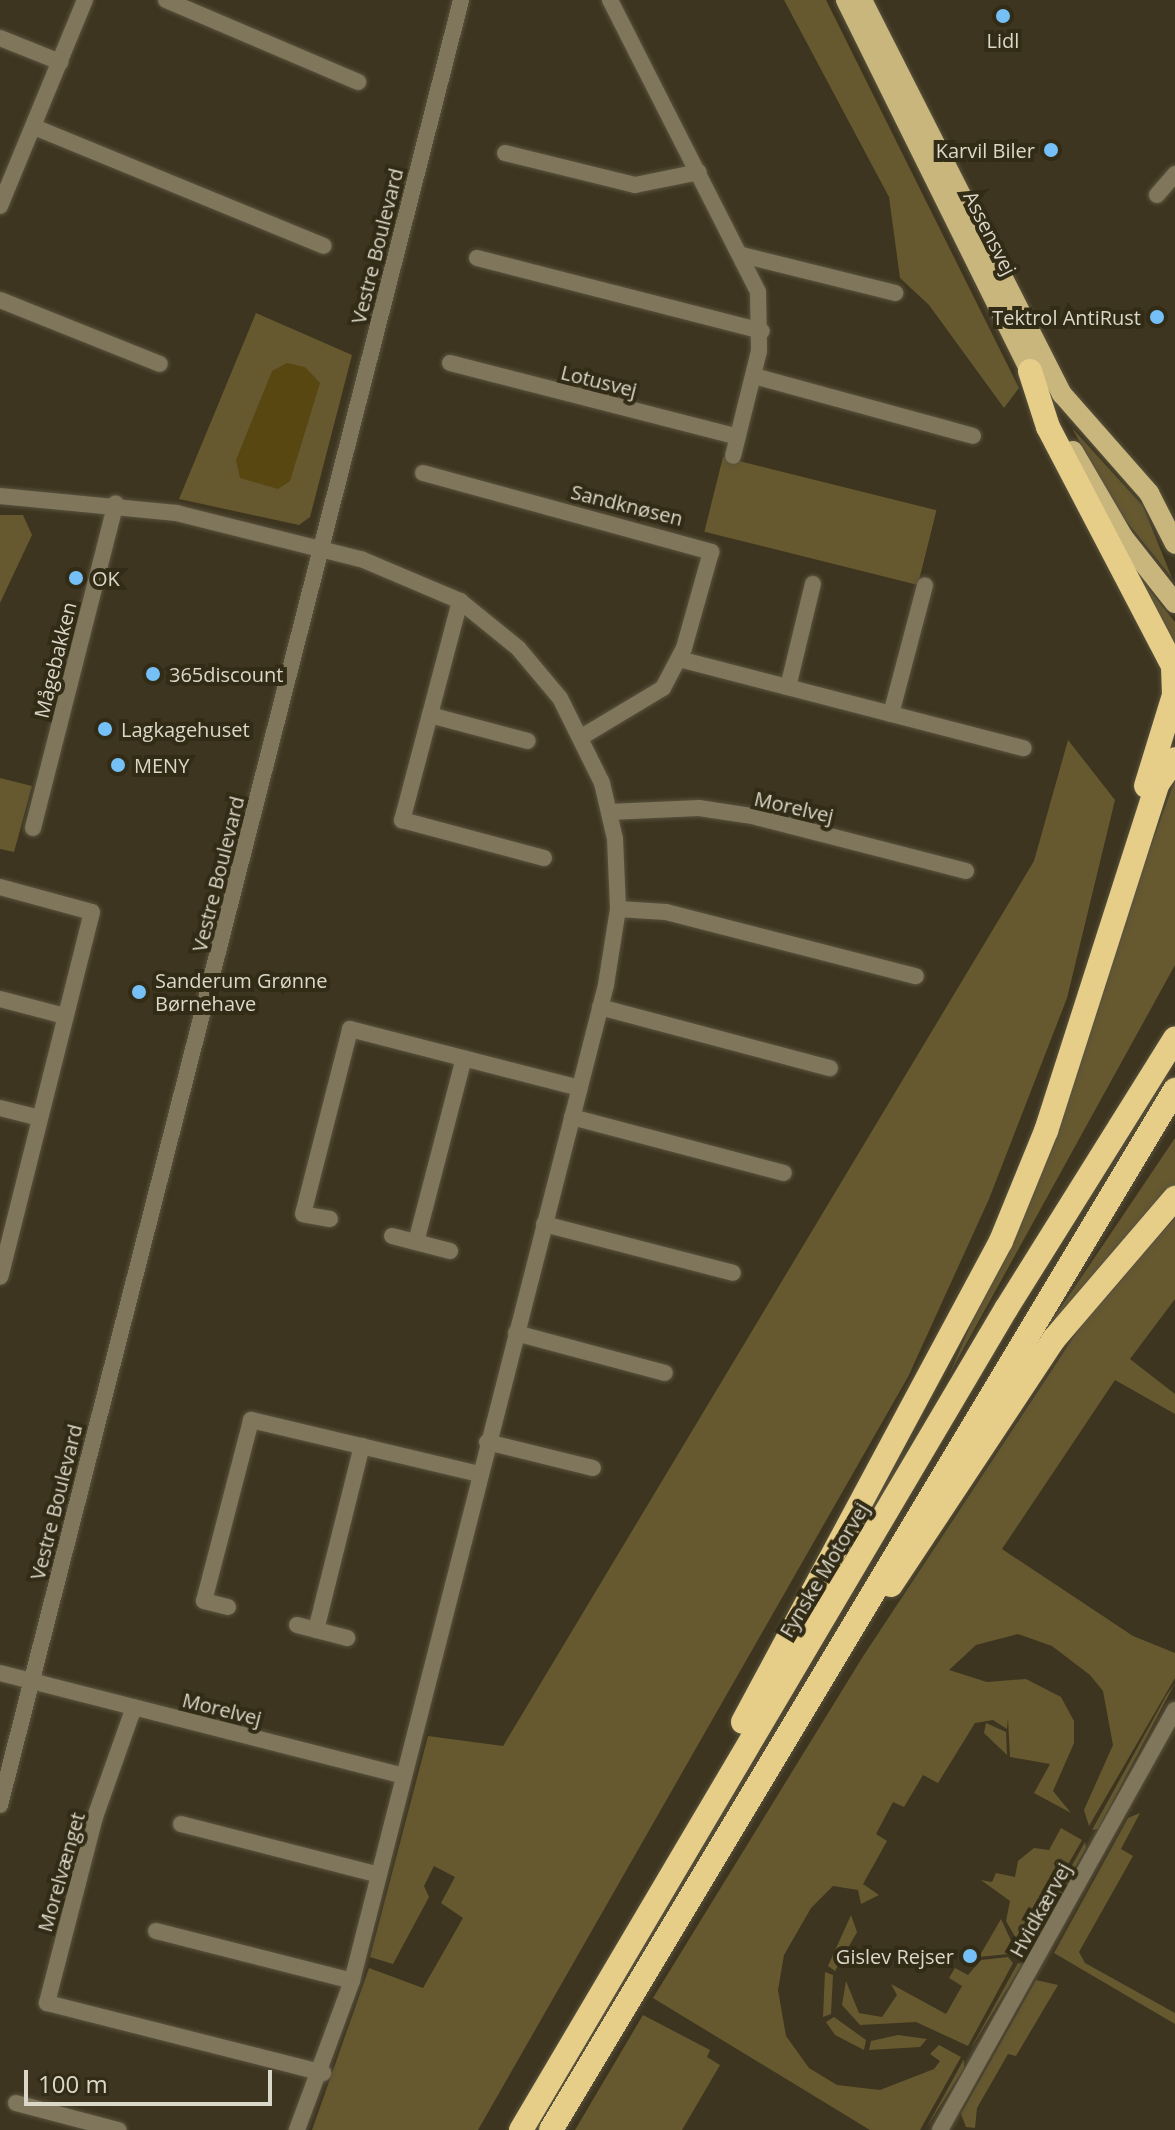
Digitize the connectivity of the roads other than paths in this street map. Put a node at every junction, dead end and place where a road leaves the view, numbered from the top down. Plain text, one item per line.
1 (85, 0) edge
2 (166, 0) edge
3 (461, 0) edge
4 (610, 0) edge
5 (846, 0) edge
6 (862, 0) edge
7 (0, 38) edge
8 (60, 62) junction
9 (358, 82) dead end
10 (34, 127) junction
11 (505, 153) dead end
12 (699, 172) junction
13 (1175, 174) edge
14 (1157, 195) dead end
15 (0, 206) edge
16 (324, 246) dead end
17 (742, 255) junction
18 (477, 258) dead end
19 (895, 293) dead end
20 (0, 300) edge
21 (762, 331) junction
22 (450, 363) dead end
23 (160, 364) dead end
24 (1030, 371) junction
25 (754, 376) junction
26 (973, 436) dead end
27 (738, 437) junction
28 (733, 456) dead end
29 (423, 473) dead end
30 (0, 496) edge
31 (116, 503) junction
32 (1175, 544) edge
33 (320, 550) junction
34 (813, 584) dead end
35 (925, 585) dead end
36 (460, 601) junction
37 (1175, 603) edge
38 (679, 659) junction
39 (788, 687) junction
40 (891, 714) junction
41 (430, 715) junction
42 (583, 736) junction
43 (528, 741) dead end
44 (1024, 748) dead end
45 (1175, 759) edge
46 (609, 812) junction
47 (33, 828) dead end
48 (544, 858) dead end
49 (966, 871) dead end
50 (0, 887) edge
51 (618, 909) junction
52 (916, 976) dead end
53 (0, 999) edge
54 (600, 1007) junction
55 (1086, 1013) junction
56 (65, 1016) junction
57 (1175, 1039) edge
58 (464, 1058) junction
59 (830, 1068) dead end
60 (580, 1088) junction
61 (1175, 1090) edge
62 (0, 1108) edge
63 (572, 1117) junction
64 (40, 1118) junction
65 (784, 1173) dead end
66 (1175, 1198) edge
67 (7, 1218) edge
68 (330, 1219) dead end
69 (544, 1224) junction
70 (392, 1236) dead end
71 (416, 1242) junction
72 (450, 1251) dead end
73 (733, 1273) dead end
74 (0, 1277) edge
75 (516, 1333) junction
76 (665, 1373) dead end
77 (487, 1442) junction
78 (362, 1446) junction
79 (593, 1468) dead end
80 (479, 1474) junction
81 (228, 1607) dead end
82 (297, 1625) dead end
83 (316, 1630) junction
84 (347, 1638) dead end
85 (0, 1673) edge
86 (31, 1681) junction
87 (134, 1707) junction
88 (1175, 1710) edge
89 (788, 1730) junction
90 (403, 1776) junction
91 (0, 1805) edge
92 (181, 1824) dead end
93 (379, 1875) junction
94 (665, 1886) junction
95 (156, 1931) dead end
96 (352, 1981) junction
97 (323, 2073) junction
98 (16, 2103) dead end
99 (118, 2130) edge
100 (297, 2130) edge
101 (521, 2130) edge
102 (551, 2130) edge
103 (940, 2130) edge

1 - 8 street
2 - 9 street
3 - 33 street, Vestre Boulevard
4 - 12 street
5 - 24 main road, Assensvej
6 - 32 main road, Assensvej
7 - 8 street
8 - 10 street
10 - 15 street
10 - 16 street
11 - 12 street
12 - 17 street
13 - 14 street
17 - 19 street
17 - 21 street
18 - 21 street
20 - 23 street
21 - 25 street
22 - 27 street, Lotusvej
24 - 37 main road, Assensvej
24 - 55 highway
25 - 26 street
25 - 27 street
27 - 28 street
29 - 38 street, Sandknøsen
30 - 31 street
31 - 33 street
31 - 47 street, Mågebakken
33 - 36 street
33 - 86 street, Vestre Boulevard
34 - 39 street
35 - 40 street
36 - 41 street
36 - 42 street
38 - 39 street
38 - 42 street, Sandknøsen
39 - 40 street
40 - 44 street
41 - 43 street
41 - 48 street
42 - 46 street
45 - 55 highway
46 - 49 street, Morelvej
46 - 51 street
50 - 56 street
51 - 52 street
51 - 54 street
53 - 56 street
54 - 59 street
54 - 60 street
55 - 94 highway
56 - 64 street
57 - 94 highway, Fynske Motorvej
58 - 60 street
58 - 68 street
58 - 71 street
60 - 63 street
61 - 89 highway
62 - 64 street
63 - 65 street
63 - 69 street
64 - 67 street
66 - 89 highway
67 - 74 street
69 - 73 street
69 - 75 street
70 - 71 street
71 - 72 street
75 - 76 street
75 - 77 street
77 - 79 street
77 - 80 street
78 - 80 street
78 - 81 street
78 - 83 street
80 - 90 street
82 - 83 street
83 - 84 street
85 - 86 street, Morelvej
86 - 87 street, Morelvej
86 - 91 street, Vestre Boulevard
87 - 90 street, Morelvej
87 - 97 street, Morelvænget
88 - 103 street, Hvidkærvej
89 - 102 highway
90 - 93 street
92 - 93 street
93 - 96 street
94 - 101 highway, Fynske Motorvej
95 - 96 street
96 - 97 street
97 - 100 street
98 - 99 street

